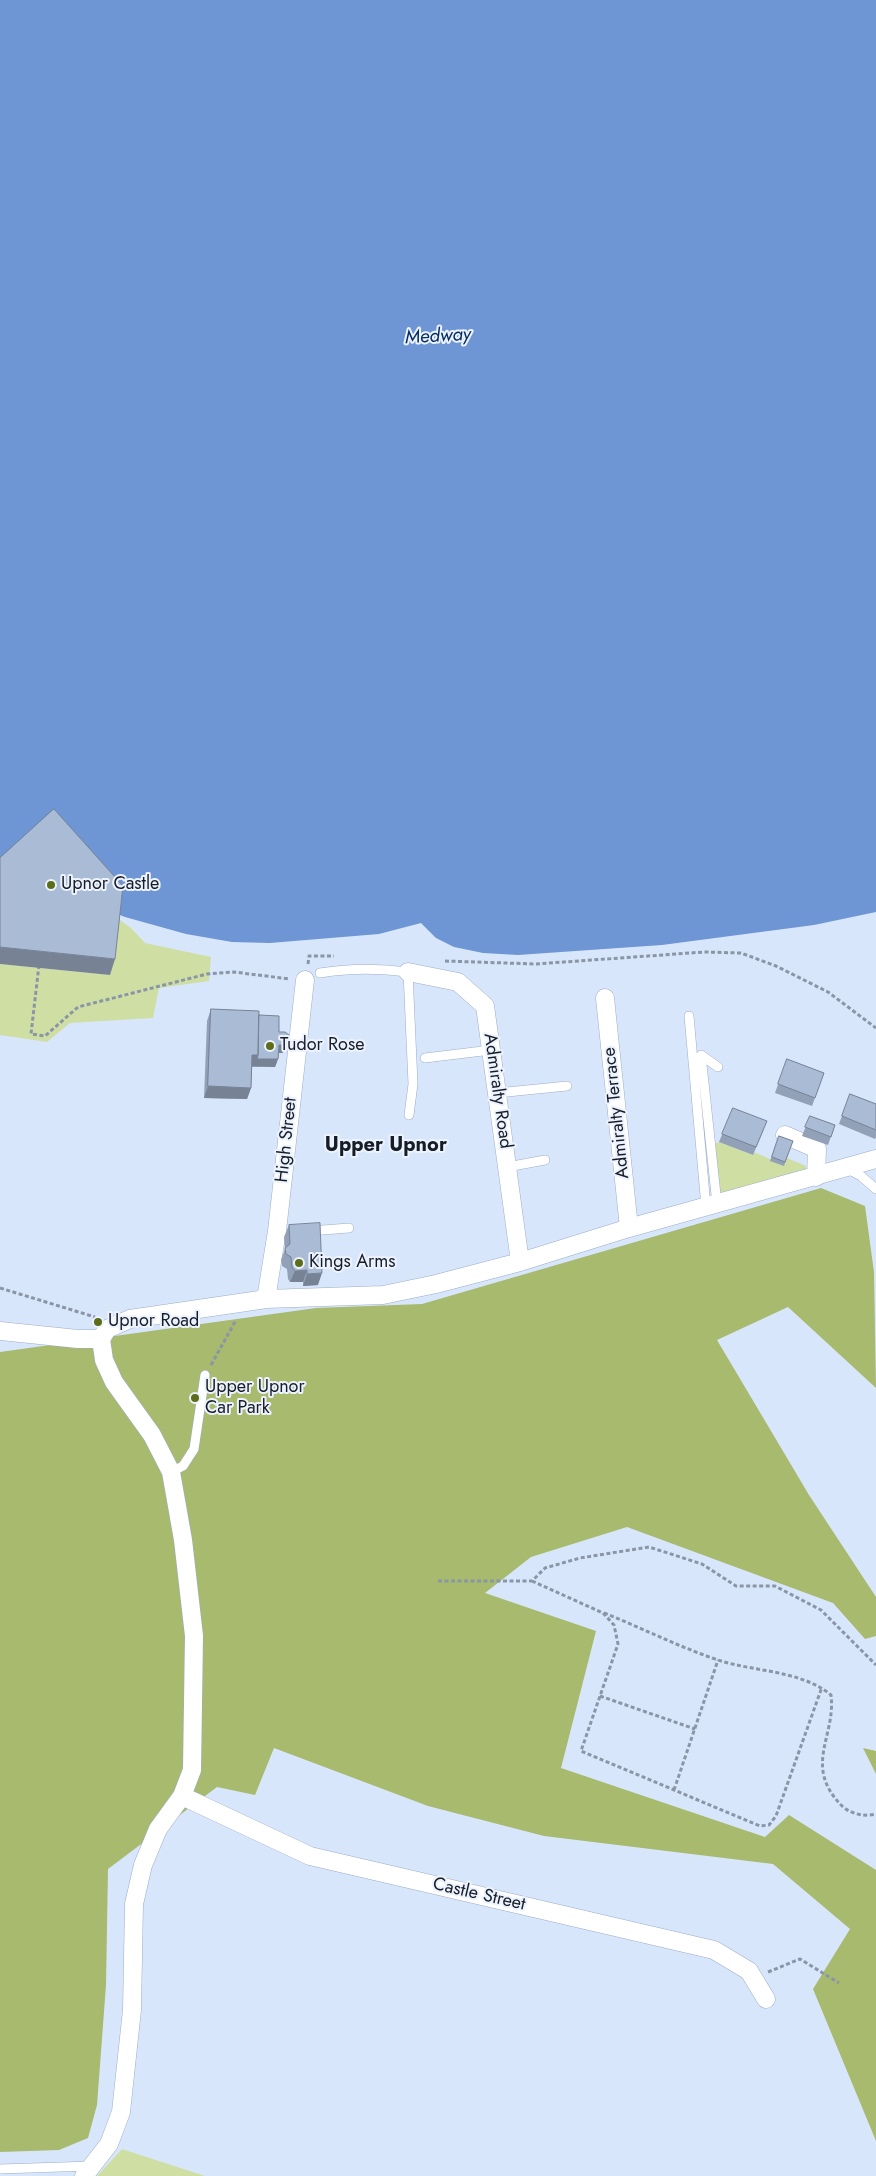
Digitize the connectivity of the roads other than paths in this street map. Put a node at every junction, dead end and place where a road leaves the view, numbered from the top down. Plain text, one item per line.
1 (408, 972) junction
2 (312, 977) joint
3 (605, 998) dead end
4 (689, 1016) dead end
5 (491, 1050) junction
6 (425, 1058) dead end
7 (718, 1067) dead end
8 (567, 1086) dead end
9 (497, 1093) junction
10 (409, 1115) dead end
11 (785, 1135) dead end
12 (876, 1159) edge
13 (545, 1160) dead end
14 (507, 1167) junction
15 (847, 1168) junction
16 (816, 1177) junction
17 (876, 1188) edge
18 (712, 1206) junction
19 (349, 1228) dead end
20 (628, 1228) junction
21 (287, 1231) junction
22 (520, 1262) junction
23 (266, 1299) junction
24 (0, 1331) edge
25 (101, 1339) junction
26 (206, 1375) road end
27 (171, 1472) junction
28 (182, 1796) junction
29 (766, 1998) dead end
30 (0, 2169) edge
31 (88, 2171) edge

1 - 2 lane
1 - 5 street, Admiralty Road
1 - 10 lane
2 - 21 street, High Street
3 - 20 street, Admiralty Terrace
4 - 18 lane
5 - 6 lane
5 - 9 street, Admiralty Road
7 - 18 lane
8 - 9 lane
9 - 14 street, Admiralty Road
11 - 16 street
12 - 15 street
13 - 14 lane
14 - 22 street, Admiralty Road
15 - 16 street
15 - 17 lane
16 - 18 street
18 - 20 street
19 - 21 lane
20 - 22 street
21 - 23 street, High Street
22 - 23 street
23 - 25 street
24 - 25 street
25 - 27 street
26 - 27 lane
27 - 28 street
28 - 29 street, Castle Street
28 - 31 street
30 - 31 lane

